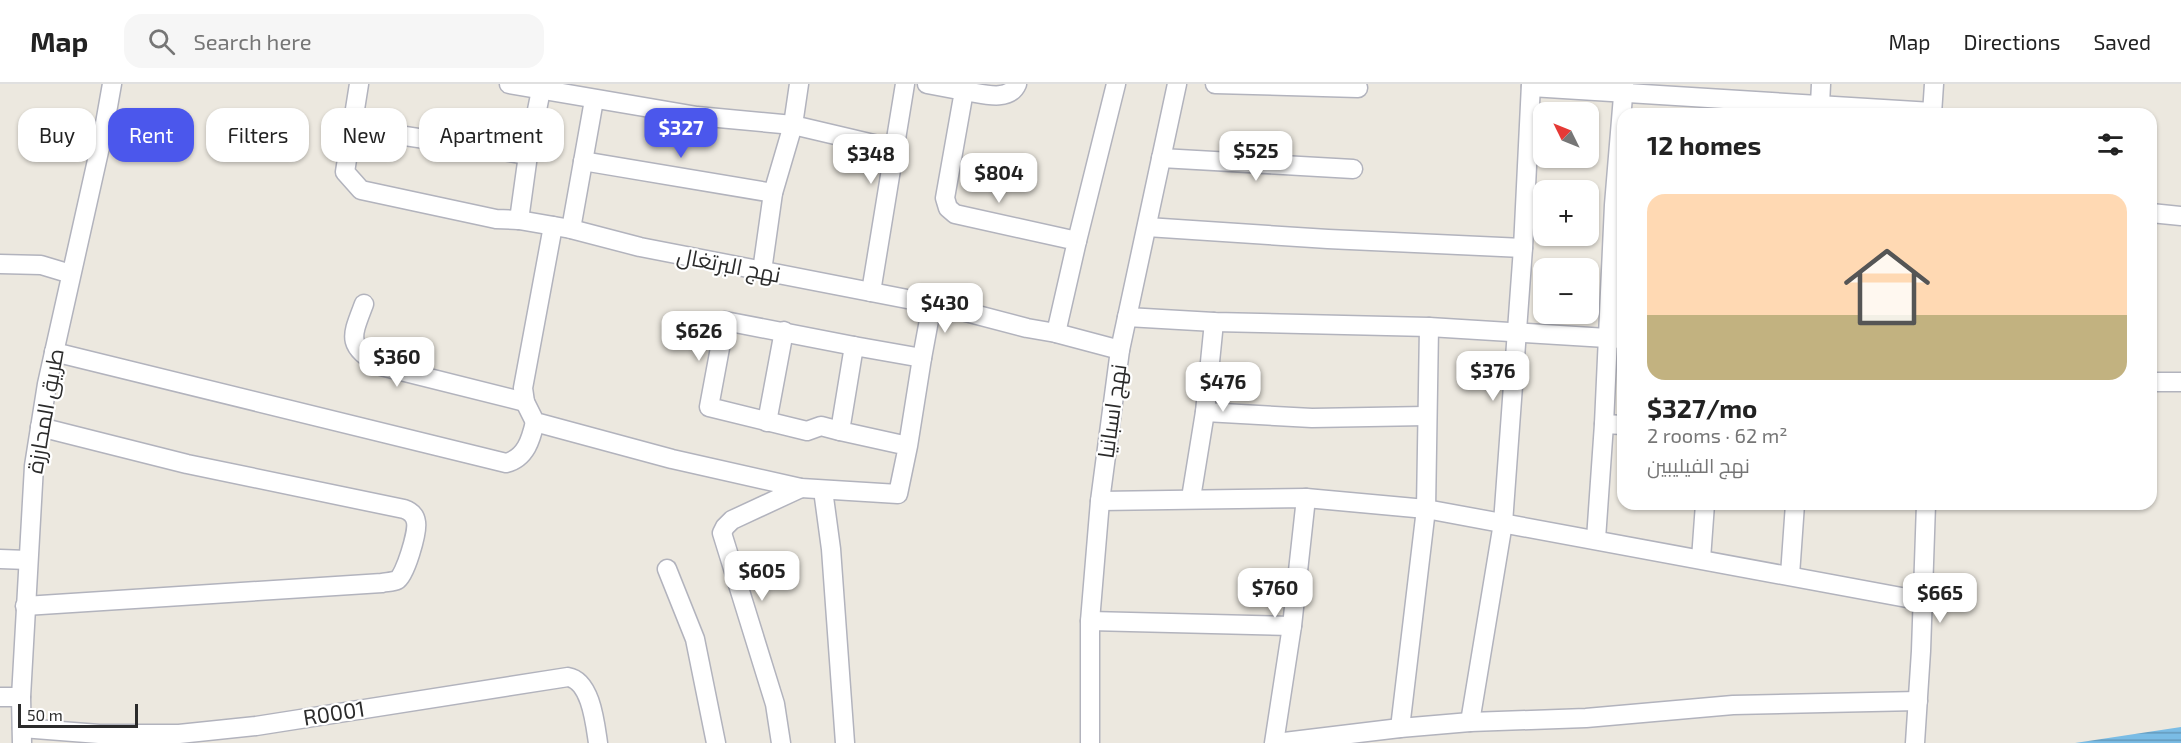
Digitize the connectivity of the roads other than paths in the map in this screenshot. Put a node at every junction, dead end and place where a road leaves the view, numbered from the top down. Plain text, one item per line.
1 (112, 84) edge
2 (359, 84) edge
3 (509, 84) edge
4 (800, 84) edge
5 (904, 84) edge
6 (927, 84) edge
7 (1017, 84) edge
8 (1116, 84) edge
9 (1177, 84) edge
10 (1215, 84) edge
11 (1821, 84) edge
12 (1934, 84) edge
13 (1531, 86) edge
14 (1358, 88) dead end
15 (1624, 89) edge
16 (541, 90) junction
17 (964, 91) junction
18 (1720, 91) edge
19 (594, 100) junction
20 (1820, 105) junction
21 (356, 108) edge
22 (537, 108) edge
23 (1623, 108) edge
24 (1862, 108) edge
25 (1932, 108) edge
26 (793, 125) junction
27 (895, 149) junction
28 (1161, 158) junction
29 (583, 160) junction
30 (347, 162) edge
31 (527, 162) edge
32 (1353, 170) dead end
33 (773, 193) junction
34 (2157, 214) edge
35 (2181, 216) edge
36 (519, 220) junction
37 (562, 227) junction
38 (1147, 227) junction
39 (1077, 241) junction
40 (1523, 248) junction
41 (0, 264) edge
42 (762, 271) junction
43 (1617, 272) edge
44 (71, 274) junction
45 (871, 292) junction
46 (364, 304) dead end
47 (932, 304) junction
48 (1126, 317) junction
49 (1214, 322) junction
50 (1429, 327) junction
51 (784, 331) junction
52 (1516, 331) junction
53 (1056, 333) junction
54 (1616, 338) edge
55 (854, 346) junction
56 (1120, 350) junction
57 (54, 352) junction
58 (922, 358) junction
59 (2157, 382) edge
60 (2181, 382) edge
61 (525, 402) junction
62 (1205, 412) junction
63 (1426, 416) junction
64 (535, 422) junction
65 (767, 422) junction
66 (1604, 424) junction
67 (1617, 425) edge
68 (40, 427) junction
69 (840, 431) junction
70 (908, 446) junction
71 (801, 488) junction
72 (823, 490) junction
73 (1191, 498) junction
74 (1306, 498) junction
75 (1100, 501) junction
76 (1426, 509) junction
77 (1705, 510) edge
78 (1795, 510) edge
79 (1926, 510) edge
80 (1503, 524) junction
81 (1596, 539) junction
82 (0, 559) edge
83 (1701, 559) junction
84 (28, 560) junction
85 (666, 569) dead end
86 (1790, 575) junction
87 (1923, 601) junction
88 (25, 606) junction
89 (1089, 621) junction
90 (1292, 626) junction
91 (21, 697) junction
92 (0, 698) edge
93 (1918, 701) junction
94 (1470, 722) junction
95 (1400, 728) junction
96 (22, 735) edge
97 (598, 743) edge
98 (716, 743) edge
99 (781, 743) edge
100 (845, 743) edge
101 (1090, 743) edge
102 (1275, 743) edge
103 (1915, 743) edge

1 - 44 street, طريق المحارزة
2 - 21 street
3 - 16 street
4 - 26 street
5 - 27 street
6 - 17 street
7 - 17 street
8 - 39 street
9 - 28 street, نهج اسبانيا
10 - 14 street
11 - 20 street
12 - 25 street
13 - 15 street
13 - 40 street
15 - 18 street
15 - 23 street
16 - 19 street
16 - 22 street
17 - 39 street
18 - 20 street
19 - 26 street
19 - 29 street
20 - 24 street
26 - 27 street
26 - 33 street
27 - 45 street
28 - 32 street
28 - 38 street, نهج اسبانيا
29 - 33 street
29 - 37 street
30 - 36 street, نهج البرتغال
31 - 36 street
33 - 42 street
34 - 35 street
36 - 37 street, نهج البرتغال
37 - 42 street, نهج البرتغال
37 - 61 street
38 - 40 street
38 - 48 street, نهج اسبانيا
39 - 53 street
40 - 52 street
41 - 44 street
42 - 45 street, نهج البرتغال
43 - 54 street
44 - 57 street, طريق المحارزة
45 - 47 street, نهج البرتغال
46 - 61 street
47 - 53 street, نهج البرتغال
47 - 58 street
48 - 49 street
48 - 56 street, نهج اسبانيا
49 - 50 street
49 - 62 street
50 - 52 street
50 - 63 street
51 - 55 street
51 - 65 street
51 - 65 street
52 - 54 street
52 - 80 street
53 - 56 street, نهج البرتغال
54 - 66 street
55 - 58 street
55 - 69 street
56 - 75 street, نهج اسبانيا
57 - 64 street
57 - 68 street, طريق المحارزة
58 - 70 street
59 - 60 street
61 - 64 street
62 - 63 street
62 - 73 street
63 - 76 street
64 - 71 street
65 - 69 street
66 - 67 street
66 - 81 street
68 - 84 street, طريق المحارزة
68 - 88 street
69 - 70 street
70 - 72 street
71 - 72 street
71 - 99 street
72 - 100 street
73 - 74 street
73 - 75 street
74 - 76 street
74 - 90 street
75 - 89 street, نهج اسبانيا
76 - 80 street
76 - 95 street
77 - 83 street
78 - 86 street
79 - 87 street
80 - 81 street
80 - 94 street
81 - 83 street
82 - 84 street
83 - 86 street
84 - 88 street, طريق المحارزة
85 - 98 street
86 - 87 street
87 - 93 street
88 - 91 street, طريق المحارزة
89 - 90 street
89 - 101 street, نهج اسبانيا
90 - 102 street
91 - 92 street
91 - 96 street, طريق المحارزة
93 - 94 street
93 - 103 street
94 - 95 street
95 - 102 street
96 - 97 street, R0001

